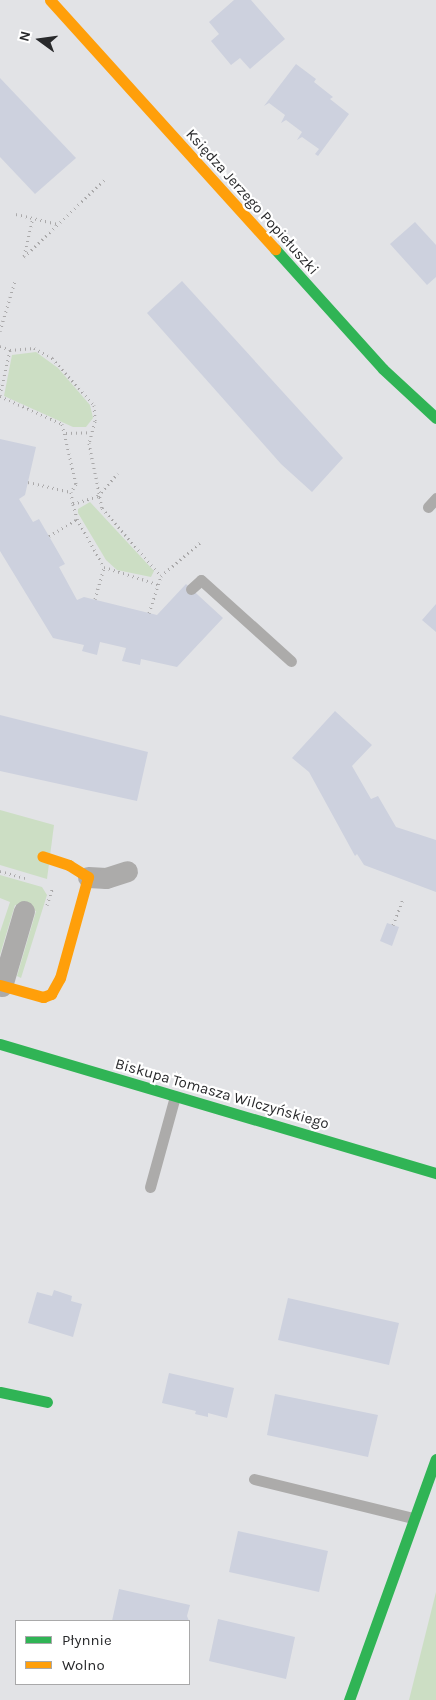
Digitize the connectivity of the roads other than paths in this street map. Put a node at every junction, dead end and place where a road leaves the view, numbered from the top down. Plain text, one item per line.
1 (50, 0) edge
2 (436, 418) edge
3 (436, 498) edge
4 (428, 507) dead end
5 (191, 589) dead end
6 (291, 661) dead end
7 (42, 856) dead end
8 (127, 871) dead end
9 (88, 877) junction
10 (24, 912) dead end
11 (1, 985) edge
12 (0, 1044) edge
13 (174, 1096) junction
14 (436, 1173) edge
15 (150, 1187) dead end
16 (0, 1392) edge
17 (47, 1402) dead end
18 (436, 1459) edge
19 (254, 1480) dead end
20 (413, 1518) junction
21 (349, 1700) edge

1 - 2 street, Księdza Jerzego Popiełuszki
3 - 4 lane
5 - 6 lane
7 - 9 street
8 - 9 street
9 - 11 street
10 - 11 street
12 - 13 street, Biskupa Tomasza Wilczyńskiego
13 - 14 street, Biskupa Tomasza Wilczyńskiego
13 - 15 lane
16 - 17 street
18 - 20 street
19 - 20 lane
20 - 21 street

